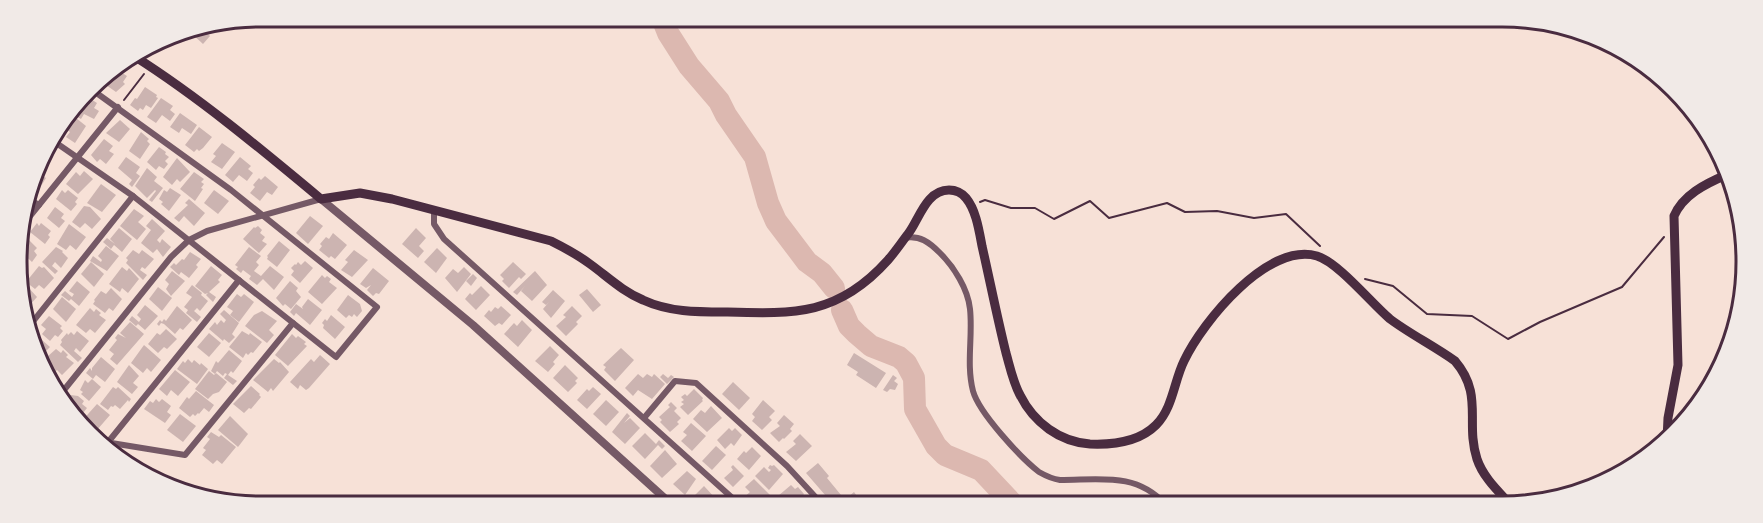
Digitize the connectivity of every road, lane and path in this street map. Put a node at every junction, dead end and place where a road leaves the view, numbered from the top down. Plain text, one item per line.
1 (141, 60) edge
2 (150, 66) junction
3 (98, 94) edge
4 (118, 107) junction
5 (58, 144) edge
6 (78, 157) junction
7 (1720, 178) edge
8 (133, 196) junction
9 (321, 199) junction
10 (35, 202) edge
11 (39, 205) junction
12 (434, 211) junction
13 (33, 213) edge
14 (263, 216) junction
15 (904, 238) junction
16 (189, 240) junction
17 (239, 280) junction
18 (34, 319) edge
19 (293, 323) junction
20 (65, 389) edge
21 (644, 418) junction
22 (1668, 426) edge
23 (110, 440) edge
24 (111, 441) edge
25 (662, 496) edge
26 (730, 496) edge
27 (815, 496) edge
28 (1158, 496) edge
29 (1503, 496) edge

1 - 2 main road
2 - 4 path
2 - 9 main road
3 - 4 street
4 - 6 street
4 - 14 street
5 - 6 street
6 - 8 street
6 - 11 street
7 - 22 main road
8 - 16 street
8 - 18 street
9 - 12 main road
9 - 14 street
9 - 25 street
10 - 11 street
11 - 13 street
12 - 15 main road
12 - 21 street
14 - 16 street
14 - 19 street
15 - 28 street
15 - 29 main road
16 - 17 street
16 - 20 street
17 - 19 street
17 - 23 street
19 - 24 street
21 - 26 street
21 - 27 street

